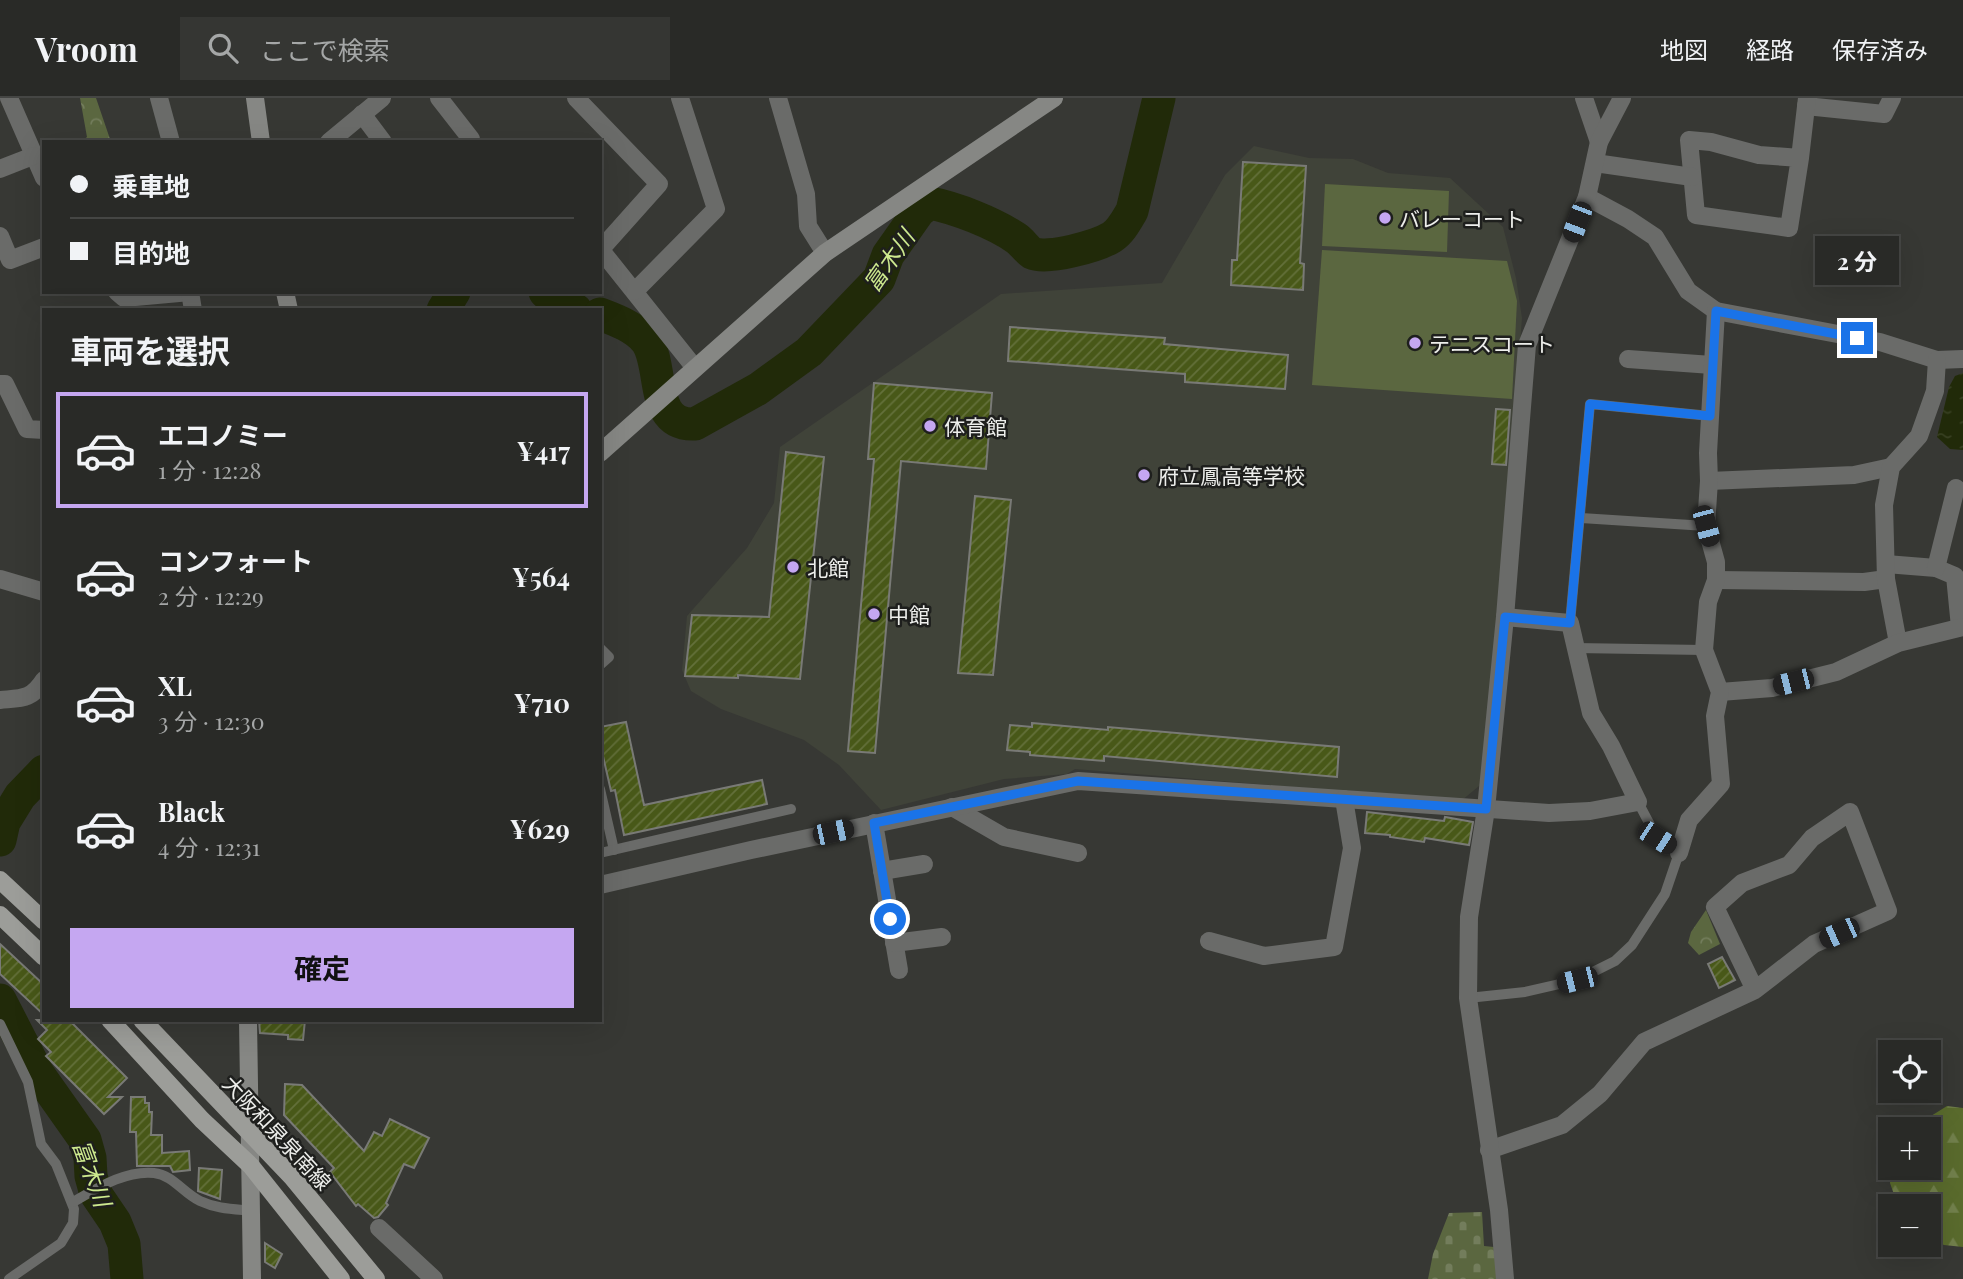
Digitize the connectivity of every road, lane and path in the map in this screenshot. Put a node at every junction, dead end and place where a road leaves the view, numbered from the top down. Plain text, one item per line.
1 (9, 98) edge
2 (159, 98) edge
3 (255, 98) edge
4 (382, 98) edge
5 (439, 98) edge
6 (576, 98) edge
7 (680, 98) edge
8 (778, 98) edge
9 (1054, 98) edge
10 (1584, 98) edge
11 (1622, 98) edge
12 (1892, 98) edge
13 (1806, 102) edge
14 (362, 114) junction
15 (170, 140) edge
16 (261, 140) edge
17 (331, 140) edge
18 (382, 140) edge
19 (470, 140) edge
20 (1599, 142) junction
21 (33, 156) junction
22 (1800, 158) junction
23 (1595, 163) junction
24 (0, 169) edge
25 (42, 174) edge
26 (1692, 177) junction
27 (1587, 197) junction
28 (0, 236) edge
29 (42, 248) edge
30 (602, 248) edge
31 (602, 250) edge
32 (825, 253) junction
33 (635, 291) junction
34 (119, 294) edge
35 (168, 294) edge
36 (1716, 311) junction
37 (1628, 359) dead end
38 (1937, 359) junction
39 (1963, 359) edge
40 (1712, 365) junction
41 (695, 368) junction
42 (0, 384) edge
43 (1710, 416) junction
44 (42, 430) edge
45 (602, 451) edge
46 (1891, 467) junction
47 (1709, 481) junction
48 (1956, 488) dead end
49 (1581, 518) junction
50 (1706, 526) junction
51 (1936, 568) junction
52 (1886, 571) junction
53 (0, 580) edge
54 (1716, 580) junction
55 (42, 591) edge
56 (1505, 617) junction
57 (1570, 623) junction
58 (1962, 632) edge
59 (1898, 643) junction
60 (1575, 648) junction
61 (602, 650) edge
62 (1704, 650) junction
63 (602, 662) edge
64 (42, 683) edge
65 (1720, 692) junction
66 (0, 700) edge
67 (602, 798) edge
68 (1343, 799) junction
69 (1638, 802) junction
70 (952, 807) junction
71 (791, 809) dead end
72 (1486, 809) junction
73 (874, 823) junction
74 (614, 850) junction
75 (602, 853) edge
76 (1078, 853) dead end
77 (1679, 853) junction
78 (924, 864) dead end
79 (882, 871) junction
80 (5, 884) edge
81 (602, 885) edge
82 (2, 917) edge
83 (42, 919) edge
84 (942, 937) dead end
85 (1209, 941) dead end
86 (894, 943) junction
87 (42, 955) edge
88 (899, 970) dead end
89 (1755, 990) junction
90 (1468, 998) junction
91 (112, 1022) edge
92 (144, 1022) edge
93 (248, 1022) edge
94 (0, 1024) edge
95 (248, 1132) junction
96 (1489, 1150) junction
97 (251, 1166) junction
98 (72, 1202) junction
99 (253, 1211) junction
100 (379, 1228) dead end
101 (9, 1279) edge
102 (252, 1279) edge
103 (341, 1279) edge
104 (376, 1279) edge
105 (434, 1279) edge
106 (1505, 1279) edge

1 - 21 street
2 - 15 street
3 - 16 street
4 - 14 street
5 - 19 street
6 - 30 street
7 - 33 street
8 - 32 street
9 - 32 street
10 - 20 street
11 - 20 street
12 - 13 street
13 - 22 street
14 - 17 street
14 - 18 street
20 - 23 street
21 - 24 street
21 - 25 street
22 - 26 street
22 - 26 street
23 - 26 street
23 - 27 street
27 - 36 street
27 - 56 street
28 - 29 street
31 - 33 street
32 - 41 street
33 - 41 street
34 - 35 street
36 - 38 street
36 - 40 street
37 - 40 street
38 - 39 street
38 - 46 street
40 - 43 street
41 - 45 street
42 - 44 street
43 - 47 street
43 - 49 lane
46 - 47 street
46 - 52 street
47 - 50 street
48 - 51 street
49 - 50 lane
49 - 57 lane
50 - 54 street
51 - 52 street
51 - 58 street
52 - 54 street
52 - 59 street
53 - 55 street
54 - 62 street
56 - 57 street
56 - 72 street
57 - 60 street
58 - 59 street
59 - 65 street
60 - 62 lane
60 - 69 street
61 - 63 lane
62 - 65 street
64 - 66 street
65 - 77 street
67 - 74 lane
68 - 70 street
68 - 72 street
68 - 85 street
69 - 72 street
69 - 77 lane
70 - 73 street
70 - 76 street
71 - 74 lane
72 - 90 street
73 - 79 street
73 - 81 street
74 - 75 lane
77 - 90 lane
78 - 79 street
79 - 86 street
80 - 83 main road
82 - 87 main road
84 - 86 street
86 - 88 street
89 - 89 street
89 - 96 street
90 - 96 street
91 - 97 main road, 大阪和泉泉南線
92 - 95 main road, 大阪和泉泉南線
93 - 95 street
94 - 98 lane
95 - 97 street
95 - 104 main road, 大阪和泉泉南線
96 - 106 street
97 - 99 street
97 - 103 main road, 大阪和泉泉南線
98 - 99 lane
98 - 101 lane
99 - 102 street
100 - 105 street

